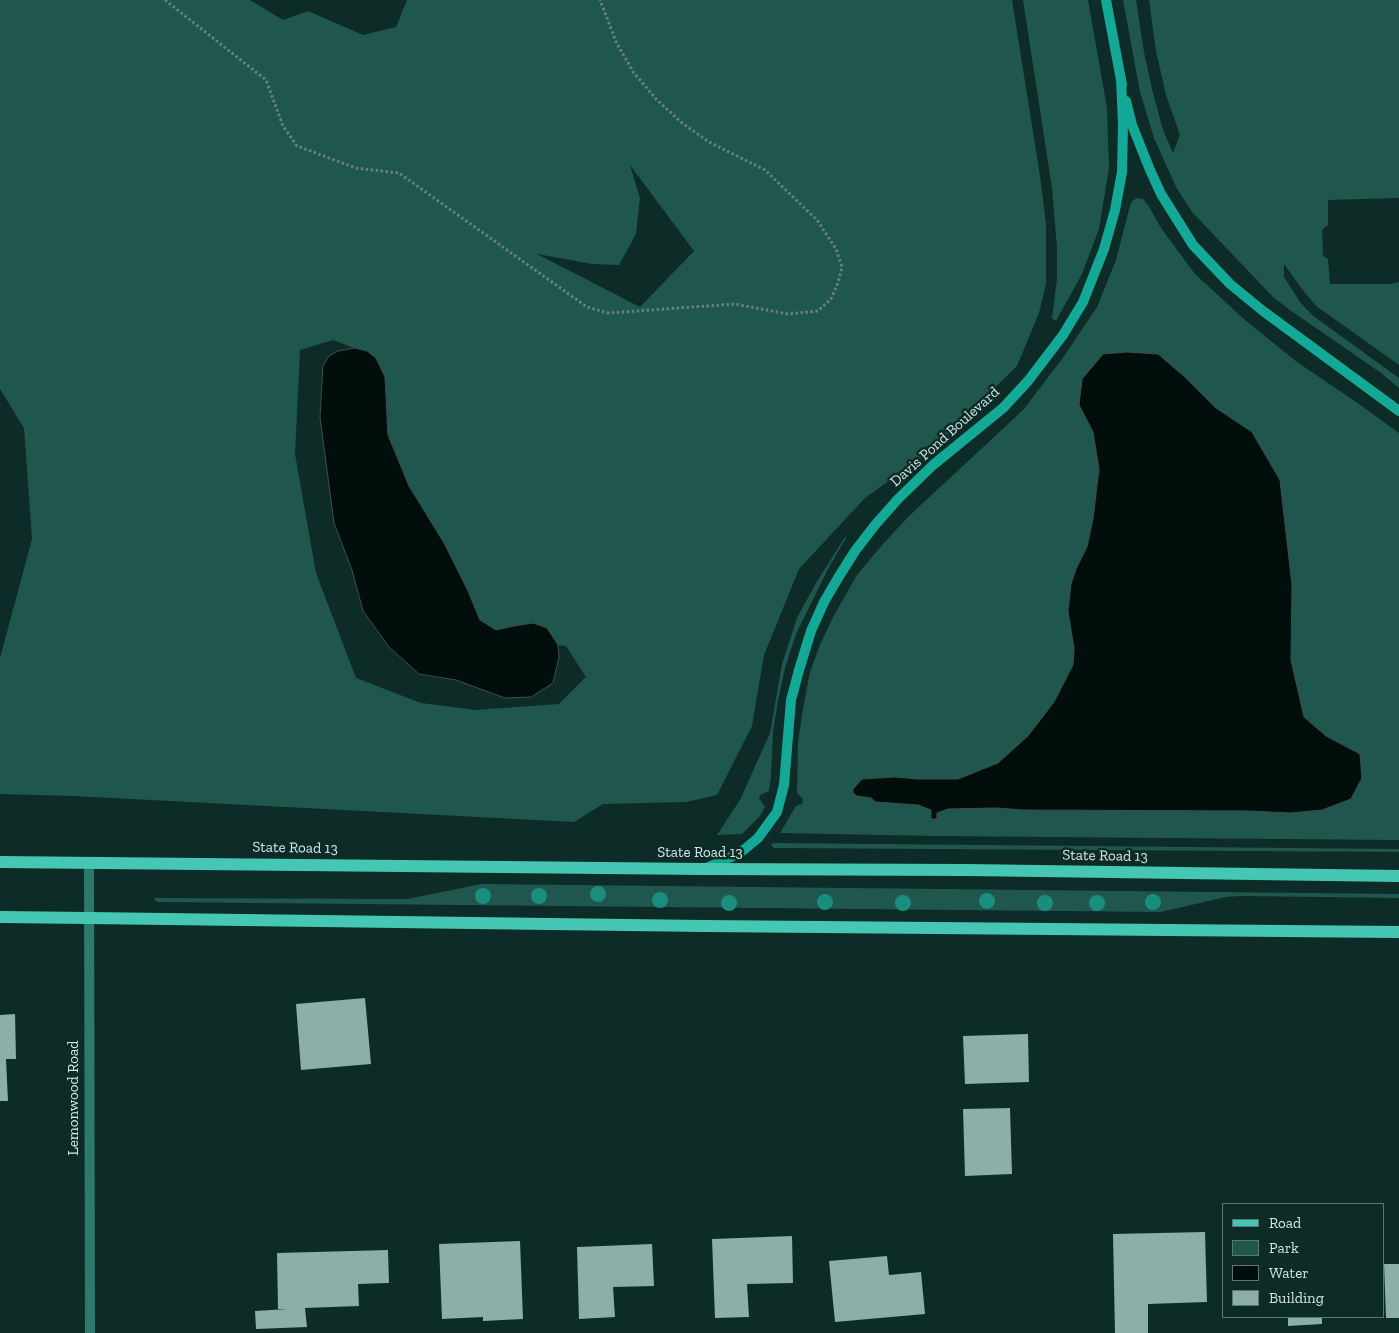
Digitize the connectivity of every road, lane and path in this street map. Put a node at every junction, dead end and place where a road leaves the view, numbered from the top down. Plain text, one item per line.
1 (165, 0) edge
2 (600, 0) edge
3 (1106, 0) edge
4 (1121, 78) junction
5 (1399, 411) edge
6 (0, 862) edge
7 (89, 862) junction
8 (703, 870) junction
9 (1399, 876) edge
10 (0, 918) edge
11 (89, 918) junction
12 (1399, 932) edge
13 (90, 1333) edge

1 - 2 path
3 - 4 street, Davis Pond Boulevard
4 - 5 street, Davis Pond Boulevard
4 - 8 street, Davis Pond Boulevard
6 - 7 main road, State Road 13
7 - 8 main road, State Road 13
7 - 11 street, Lemonwood Road
8 - 9 main road, State Road 13
10 - 11 main road
11 - 12 main road
11 - 13 street, Lemonwood Road

